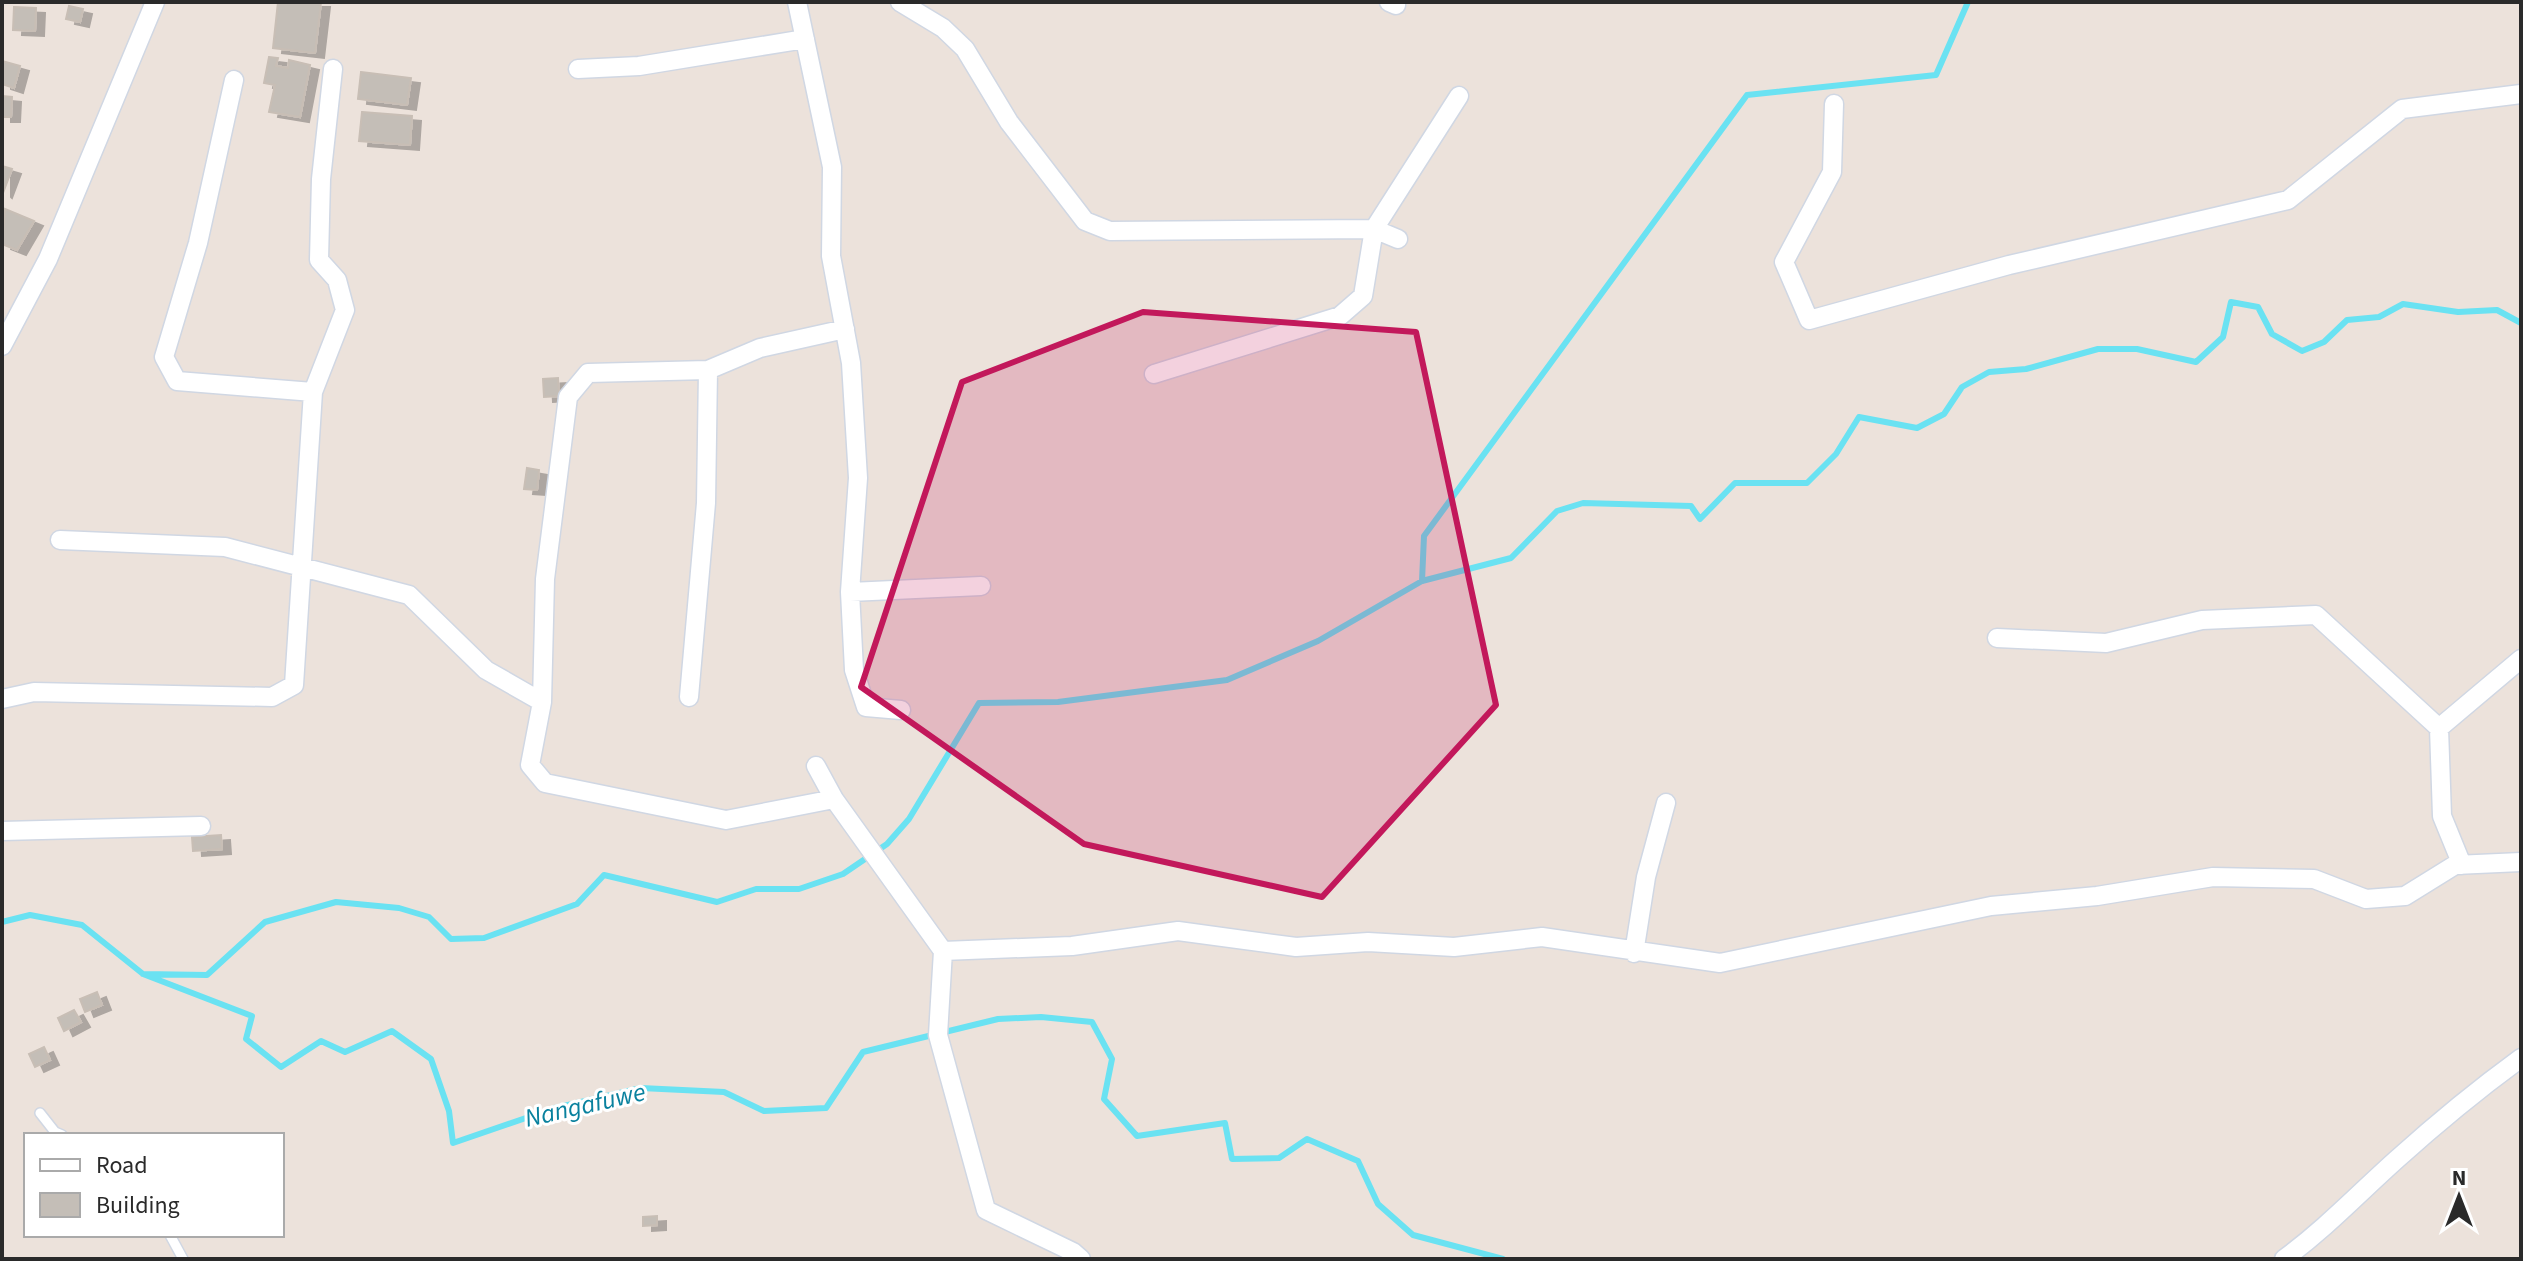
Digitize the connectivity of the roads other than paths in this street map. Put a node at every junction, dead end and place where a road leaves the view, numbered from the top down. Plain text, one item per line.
1 (155, 2) edge
2 (797, 2) edge
3 (900, 2) edge
4 (805, 39) junction
5 (333, 69) dead end
6 (578, 69) dead end
7 (234, 80) dead end
8 (2521, 94) edge
9 (1459, 96) dead end
10 (1834, 104) dead end
11 (1374, 229) junction
12 (1398, 239) dead end
13 (845, 329) junction
14 (2, 346) edge
15 (708, 370) junction
16 (1154, 374) dead end
17 (313, 392) junction
18 (60, 540) dead end
19 (304, 568) junction
20 (981, 586) dead end
21 (850, 592) junction
22 (1997, 638) dead end
23 (2521, 659) edge
24 (689, 697) dead end
25 (2, 699) edge
26 (542, 702) junction
27 (901, 710) dead end
28 (2439, 728) junction
29 (816, 766) dead end
30 (834, 799) junction
31 (1666, 803) dead end
32 (201, 826) dead end
33 (2, 831) edge
34 (2521, 862) edge
35 (2462, 865) junction
36 (943, 951) junction
37 (1634, 953) junction
38 (2521, 1058) edge
39 (40, 1113) dead end
40 (57, 1133) edge
41 (171, 1237) edge
42 (183, 1259) edge
43 (1081, 1259) edge
44 (2284, 1259) edge

1 - 14 street
2 - 4 street
3 - 11 street
4 - 6 street
4 - 13 street
5 - 17 street
7 - 17 street
8 - 10 street
9 - 11 street
11 - 12 street
11 - 16 street
13 - 15 street
13 - 21 street
15 - 24 street
15 - 26 street
17 - 19 street
18 - 19 street
19 - 25 street
19 - 26 street
20 - 21 street
21 - 27 street
22 - 28 street
23 - 28 street
26 - 30 street
28 - 35 street
29 - 30 street
30 - 36 street
31 - 37 street
32 - 33 street
34 - 35 street
35 - 37 street
36 - 37 street
36 - 43 street
38 - 44 street
39 - 40 lane
41 - 42 lane

